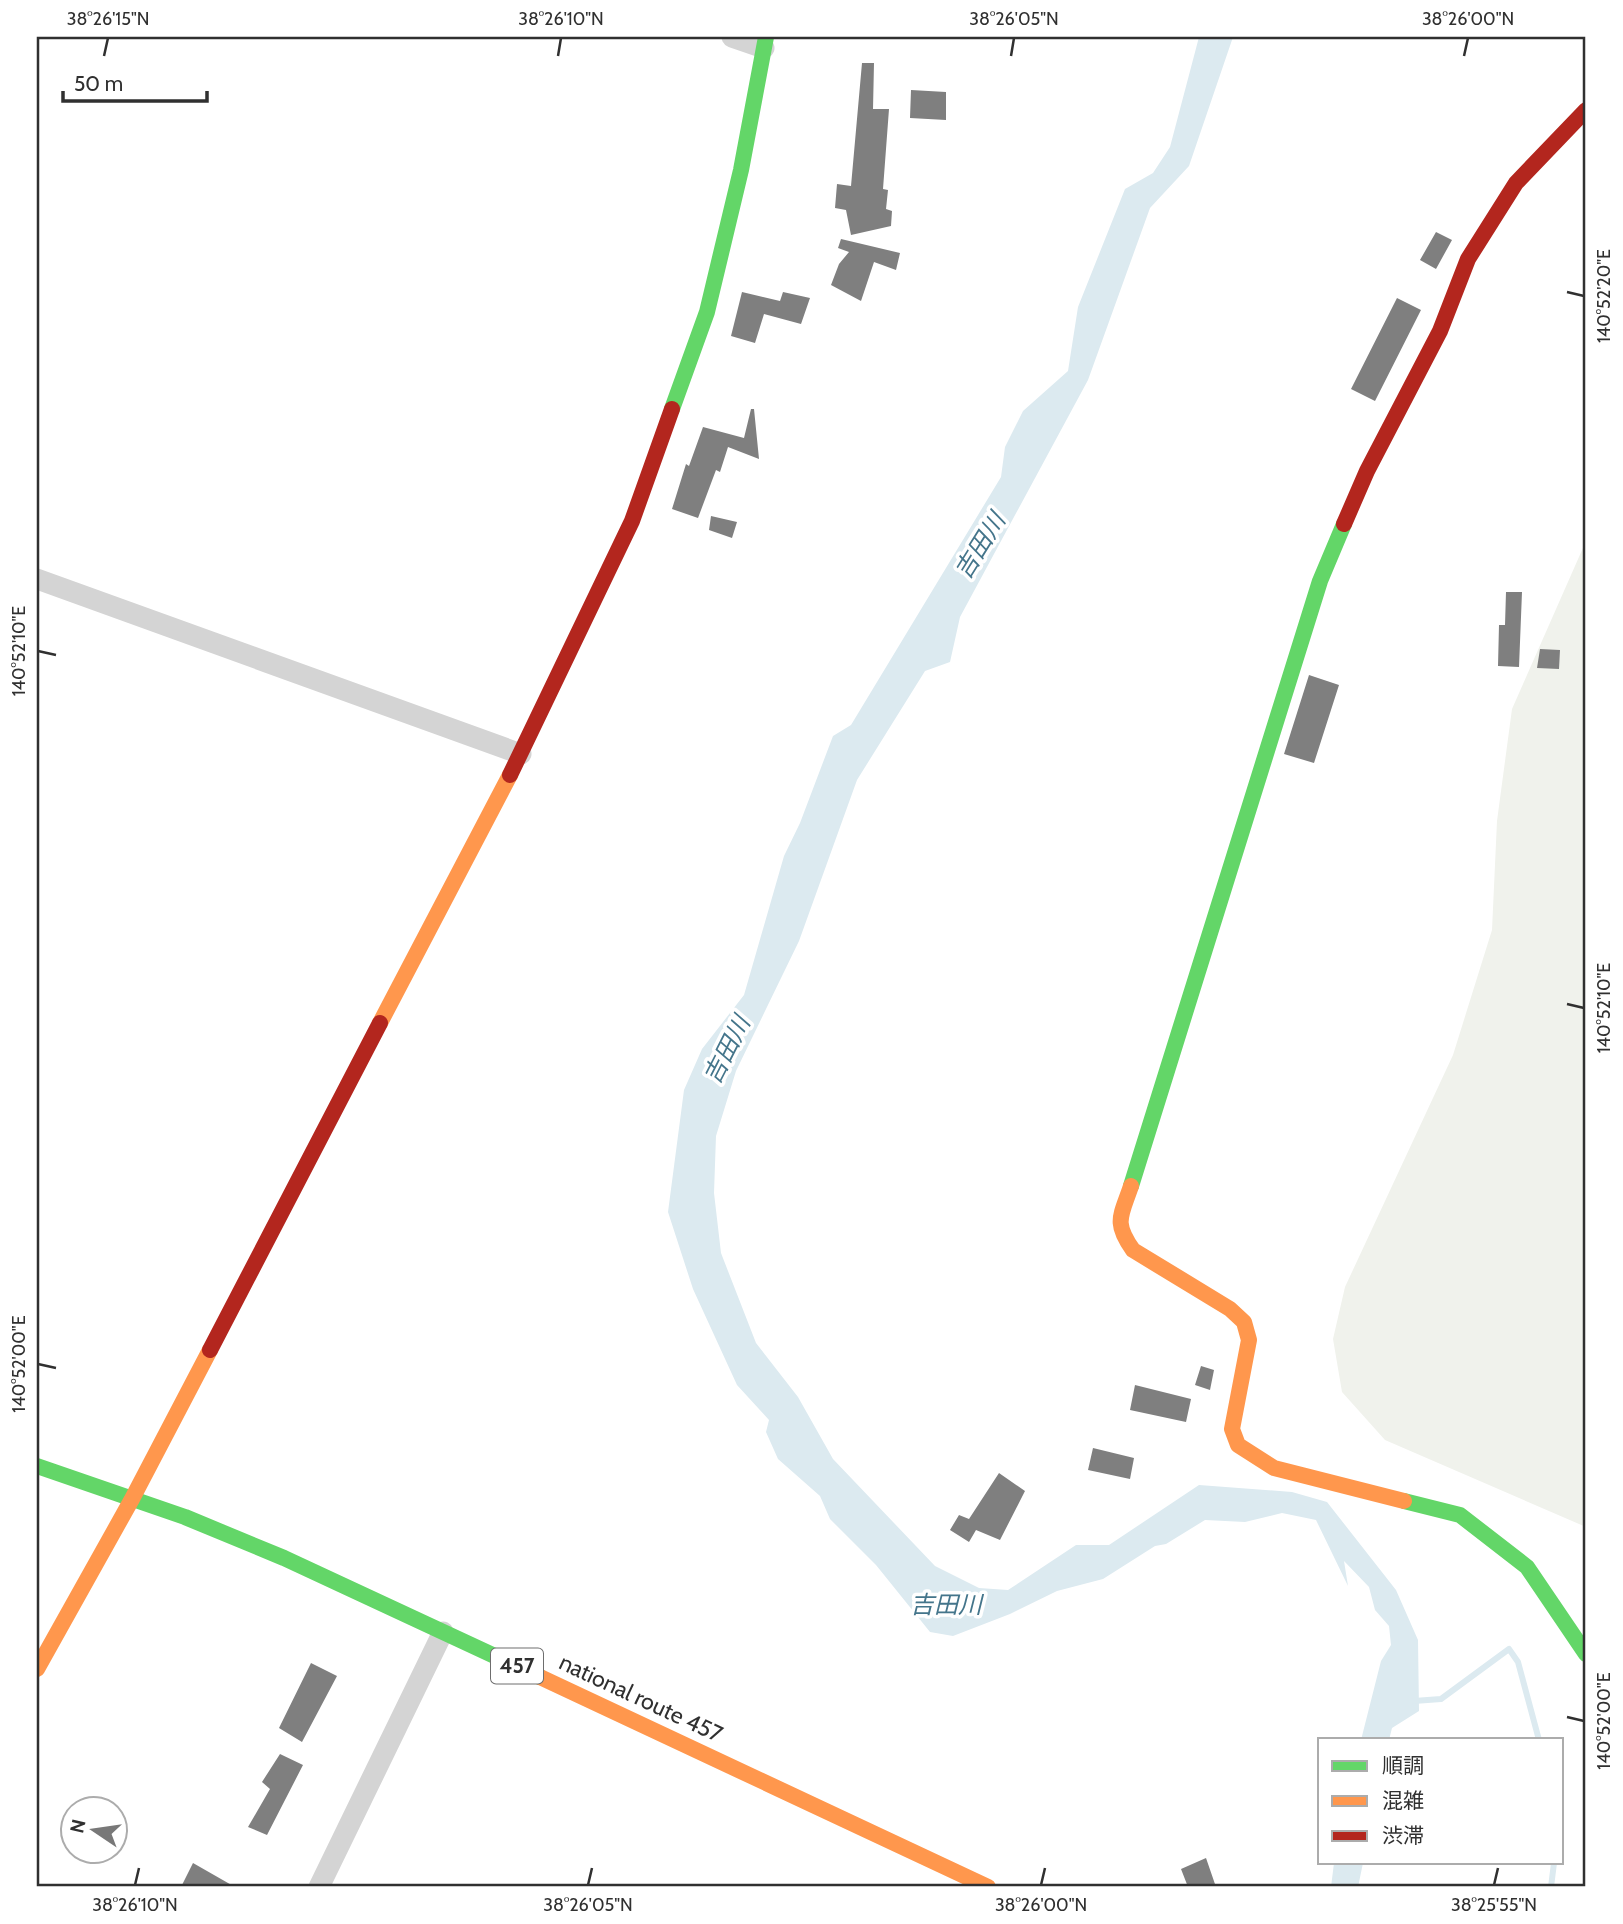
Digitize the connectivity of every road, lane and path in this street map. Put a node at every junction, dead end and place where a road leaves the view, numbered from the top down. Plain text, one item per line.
1 (732, 37) edge
2 (765, 43) edge
3 (1586, 110) edge
4 (37, 579) edge
5 (522, 754) junction
6 (37, 1466) edge
7 (132, 1499) junction
8 (443, 1632) junction
9 (1586, 1654) edge
10 (37, 1669) edge
11 (319, 1887) edge
12 (988, 1887) edge

1 - 2 street
2 - 5 main road
3 - 9 main road
4 - 5 street
5 - 7 main road
6 - 7 main road, national route 457 / 457
7 - 8 main road, national route 457 / 457
7 - 10 main road
8 - 11 street
8 - 12 main road, national route 457 / 457

